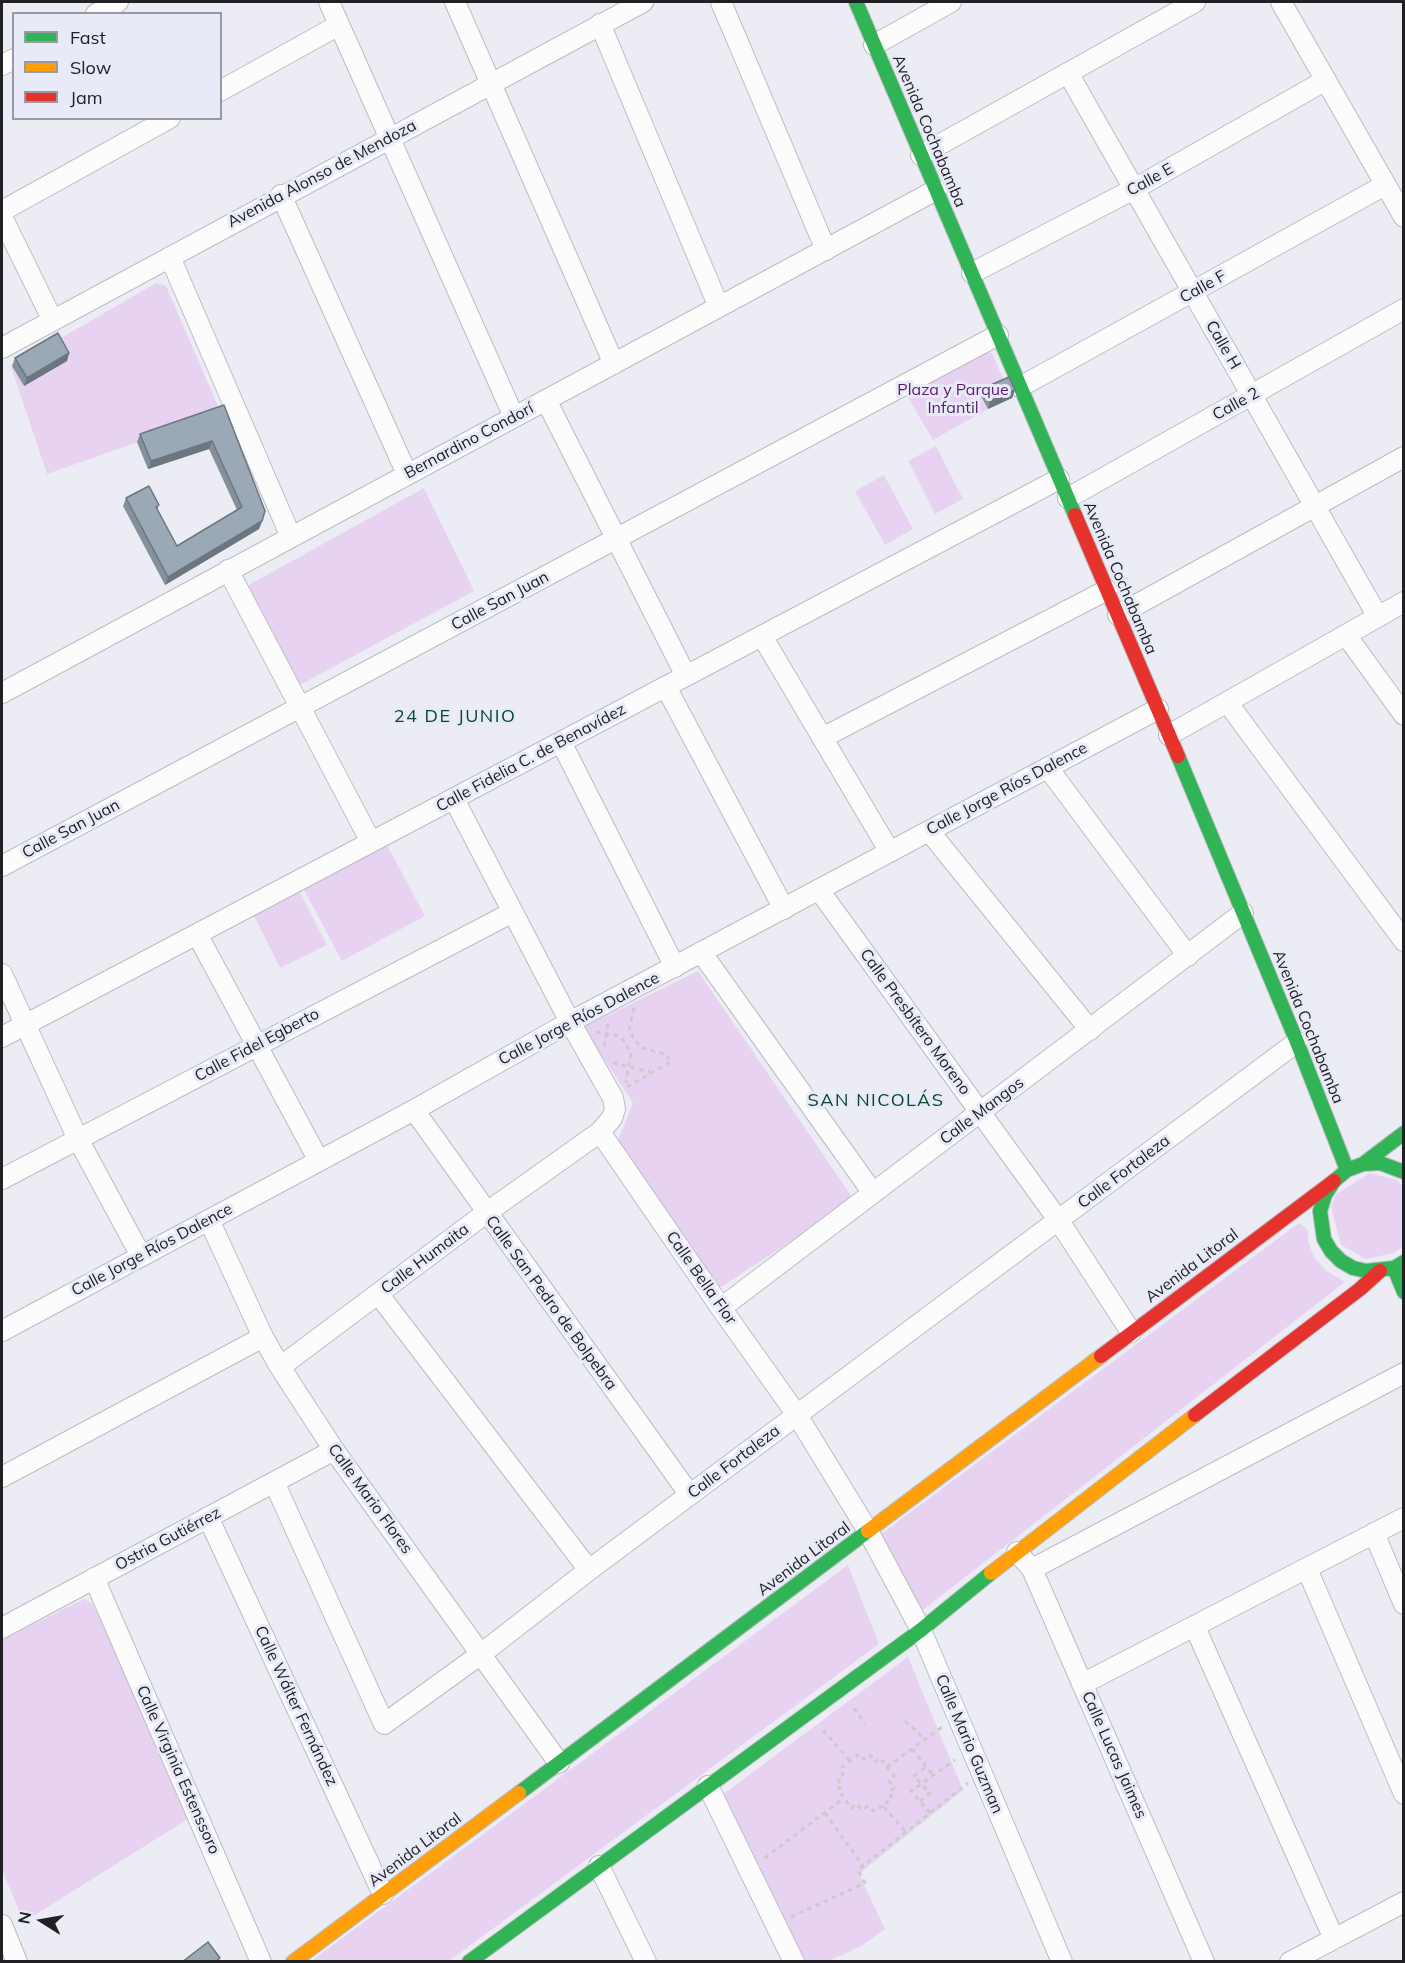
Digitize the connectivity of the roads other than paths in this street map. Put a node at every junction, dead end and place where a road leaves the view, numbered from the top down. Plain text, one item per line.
1 (118, 2) edge
2 (329, 2) edge
3 (455, 2) edge
4 (643, 2) edge
5 (721, 2) edge
6 (856, 2) edge
7 (951, 2) edge
8 (1195, 2) edge
9 (1281, 2) edge
10 (100, 12) edge
11 (600, 24) junction
12 (339, 25) junction
13 (874, 45) junction
14 (1068, 74) junction
15 (1326, 80) junction
16 (490, 83) junction
17 (222, 90) edge
18 (166, 120) edge
19 (390, 138) junction
20 (921, 155) junction
21 (1385, 184) junction
22 (1134, 189) junction
23 (936, 190) junction
24 (281, 195) junction
25 (2, 211) edge
26 (2, 217) edge
27 (1404, 218) edge
28 (826, 250) junction
29 (170, 257) junction
30 (972, 273) junction
31 (1193, 293) junction
32 (719, 307) junction
33 (1404, 309) edge
34 (53, 321) junction
35 (998, 335) junction
36 (2, 348) edge
37 (614, 364) junction
38 (1020, 387) junction
39 (1251, 395) junction
40 (546, 400) junction
41 (514, 417) junction
42 (1404, 457) edge
43 (407, 474) junction
44 (1059, 479) junction
45 (1068, 498) junction
46 (1314, 505) junction
47 (291, 537) junction
48 (616, 538) junction
49 (228, 570) junction
50 (1107, 590) junction
51 (1404, 602) edge
52 (1118, 615) junction
53 (1378, 617) junction
54 (1346, 635) junction
55 (762, 636) junction
56 (686, 676) junction
57 (666, 687) junction
58 (2, 693) edge
59 (1227, 702) junction
60 (300, 707) junction
61 (1158, 709) junction
62 (1404, 716) edge
63 (1169, 735) junction
64 (822, 738) junction
65 (561, 742) junction
66 (1048, 768) junction
67 (454, 799) junction
68 (929, 831) junction
69 (371, 842) junction
70 (890, 852) junction
71 (2, 866) edge
72 (819, 890) junction
73 (784, 909) junction
74 (513, 912) junction
75 (1244, 913) junction
76 (197, 934) junction
77 (1404, 941) edge
78 (701, 952) junction
79 (1188, 956) junction
80 (675, 967) junction
81 (2, 974) edge
82 (26, 1024) junction
83 (578, 1026) junction
84 (1090, 1030) junction
85 (2, 1037) edge
86 (1297, 1042) junction
87 (256, 1045) junction
88 (414, 1110) junction
89 (980, 1112) junction
90 (600, 1132) junction
91 (1404, 1133) edge
92 (78, 1139) junction
93 (319, 1161) junction
94 (1363, 1164) junction
95 (1347, 1170) junction
96 (1404, 1172) edge
97 (2, 1179) edge
98 (1334, 1181) junction
99 (873, 1193) junction
100 (486, 1213) junction
101 (209, 1220) junction
102 (1059, 1221) junction
103 (141, 1256) junction
104 (1392, 1267) edge
105 (1404, 1292) edge
106 (378, 1295) junction
107 (721, 1308) junction
108 (2, 1331) edge
109 (1131, 1332) junction
110 (263, 1337) junction
111 (280, 1367) junction
112 (1404, 1372) edge
113 (798, 1415) junction
114 (334, 1450) junction
115 (2, 1477) edge
116 (274, 1482) junction
117 (690, 1495) junction
118 (208, 1517) junction
119 (1404, 1518) edge
120 (868, 1531) junction
121 (1374, 1533) junction
122 (1017, 1552) junction
123 (1032, 1569) junction
124 (1307, 1569) junction
125 (589, 1570) junction
126 (94, 1578) junction
127 (1404, 1604) edge
128 (1195, 1627) junction
129 (2, 1628) edge
130 (921, 1630) junction
131 (481, 1654) junction
132 (1082, 1684) junction
133 (559, 1762) junction
134 (708, 1786) junction
135 (1404, 1794) edge
136 (599, 1866) junction
137 (383, 1894) junction
138 (1404, 1902) edge
139 (2, 1925) edge
140 (1334, 1939) junction
141 (17, 1962) edge
142 (261, 1962) edge
143 (293, 1962) edge
144 (469, 1962) edge
145 (646, 1962) edge
146 (794, 1962) edge
147 (1062, 1962) edge
148 (1204, 1962) edge
149 (1290, 1962) edge

1 - 10 street
2 - 12 street
3 - 16 street
4 - 11 street, Avenida Alonso de Mendoza
5 - 28 street
6 - 13 main road, Avenida Cochabamba
7 - 13 street
8 - 14 street
9 - 15 street
11 - 16 street, Avenida Alonso de Mendoza
11 - 32 street
12 - 17 street
12 - 19 street
13 - 20 main road, Avenida Cochabamba
14 - 20 street
14 - 22 street, Calle H
15 - 21 street
15 - 22 street, Calle E
16 - 19 street, Avenida Alonso de Mendoza
16 - 37 street
18 - 25 street
19 - 24 street, Avenida Alonso de Mendoza
19 - 41 street
20 - 23 main road, Avenida Cochabamba
21 - 27 street
21 - 31 street, Calle F
22 - 30 street, Calle E
22 - 31 street, Calle H
23 - 28 street, Bernardino Condorí
23 - 30 main road, Avenida Cochabamba
24 - 29 street, Avenida Alonso de Mendoza
24 - 43 street
26 - 34 street
28 - 32 street, Bernardino Condorí
29 - 34 street, Avenida Alonso de Mendoza
29 - 47 street
30 - 35 main road, Avenida Cochabamba
31 - 38 street, Calle F
31 - 39 street, Calle H
32 - 37 street, Bernardino Condorí
33 - 39 street, Calle 2
34 - 36 street, Avenida Alonso de Mendoza
35 - 38 main road, Avenida Cochabamba
35 - 48 street, Calle San Juan
37 - 40 street, Bernardino Condorí
38 - 44 main road, Avenida Cochabamba
39 - 45 street, Calle 2
39 - 46 street, Calle H
40 - 41 street, Bernardino Condorí
40 - 48 street
41 - 43 street, Bernardino Condorí
42 - 46 street
43 - 47 street, Bernardino Condorí
44 - 45 main road, Avenida Cochabamba
44 - 55 street, Calle Fidelia C. de Benavídez
45 - 50 main road, Avenida Cochabamba
46 - 52 street
46 - 53 street, Calle H
47 - 49 street, Bernardino Condorí
48 - 56 street
48 - 60 street, Calle San Juan
49 - 58 street, Bernardino Condorí
49 - 60 street
50 - 52 main road, Avenida Cochabamba
50 - 64 street
51 - 53 street
52 - 61 main road, Avenida Cochabamba
53 - 54 street
54 - 59 street
54 - 62 street
55 - 56 street, Calle Fidelia C. de Benavídez
55 - 64 street
56 - 57 street, Calle Fidelia C. de Benavídez
57 - 65 street, Calle Fidelia C. de Benavídez
57 - 73 street
59 - 63 street
59 - 77 street
60 - 69 street
60 - 71 street, Calle San Juan
61 - 63 main road, Avenida Cochabamba
61 - 66 street, Calle Jorge Ríos Dalence
63 - 75 main road, Avenida Cochabamba
64 - 70 street
65 - 67 street, Calle Fidelia C. de Benavídez
65 - 80 street
66 - 68 street, Calle Jorge Ríos Dalence
66 - 79 street
67 - 69 street, Calle Fidelia C. de Benavídez
67 - 74 street
68 - 70 street, Calle Jorge Ríos Dalence
68 - 84 street
69 - 76 street, Calle Fidelia C. de Benavídez
70 - 72 street, Calle Jorge Ríos Dalence
72 - 73 street, Calle Jorge Ríos Dalence
72 - 89 street, Calle Presbítero Moreno
73 - 78 street, Calle Jorge Ríos Dalence
74 - 83 street
74 - 87 street, Calle Fidel Egberto
75 - 79 street, Calle Mangos
75 - 86 main road, Avenida Cochabamba
76 - 82 street, Calle Fidelia C. de Benavídez
76 - 87 street
78 - 80 street, Calle Jorge Ríos Dalence
78 - 99 street
79 - 84 street, Calle Mangos
80 - 83 street, Calle Jorge Ríos Dalence
81 - 82 street
82 - 85 street, Calle Fidelia C. de Benavídez
82 - 92 street
83 - 88 street, Calle Jorge Ríos Dalence
83 - 90 street
84 - 89 street, Calle Mangos
86 - 95 main road, Avenida Cochabamba
86 - 102 street, Calle Fortaleza
87 - 92 street, Calle Fidel Egberto
87 - 93 street
88 - 93 street, Calle Jorge Ríos Dalence
88 - 100 street, Calle San Pedro de Bolpebra
89 - 99 street, Calle Mangos
89 - 102 street, Calle Presbítero Moreno
90 - 100 street, Calle Humaita
90 - 107 street, Calle Bella Flor
91 - 94 main road
92 - 97 street, Calle Fidel Egberto
92 - 103 street
93 - 101 street, Calle Jorge Ríos Dalence
94 - 95 main road, Avenida Litoral
94 - 96 main road
95 - 98 main road, Avenida Litoral
98 - 104 main road
98 - 109 main road, Avenida Litoral
99 - 107 street, Calle Mangos
100 - 106 street, Calle Humaita
100 - 117 street, Calle San Pedro de Bolpebra
101 - 103 street, Calle Jorge Ríos Dalence
101 - 110 street, Calle Mario Flores
102 - 109 street, Calle Presbítero Moreno
102 - 113 street, Calle Fortaleza
103 - 108 street, Calle Jorge Ríos Dalence
104 - 105 main road
104 - 122 main road
106 - 111 street, Calle Humaita
106 - 125 street
107 - 113 street, Calle Bella Flor
109 - 120 main road, Avenida Litoral
110 - 111 street, Calle Mario Flores
110 - 115 street
111 - 114 street, Calle Mario Flores
112 - 123 street
113 - 117 street, Calle Fortaleza
113 - 120 street, Calle Bella Flor
114 - 116 street, Ostria Gutiérrez
114 - 131 street, Calle Mario Flores
116 - 118 street, Ostria Gutiérrez
116 - 131 street, Calle Fortaleza
117 - 125 street, Calle Fortaleza
118 - 126 street, Ostria Gutiérrez
118 - 137 street, Calle Wálter Fernández
119 - 121 street
120 - 130 street, Calle Mario Guzman
120 - 133 main road, Avenida Litoral
121 - 124 street
121 - 127 street
122 - 123 street, Calle Lucas Jaimes
122 - 130 main road
123 - 132 street, Calle Lucas Jaimes
124 - 128 street
124 - 135 street
125 - 131 street, Calle Fortaleza
126 - 129 street, Ostria Gutiérrez
126 - 142 street, Calle Virginia Estenssoro
128 - 132 street
128 - 140 street
130 - 134 main road
130 - 147 street, Calle Mario Guzman
131 - 133 street, Calle Mario Flores
132 - 148 street, Calle Lucas Jaimes
133 - 137 main road, Avenida Litoral
134 - 136 main road
134 - 146 street
136 - 144 main road
136 - 145 street
137 - 143 main road, Avenida Litoral
138 - 140 street
139 - 141 street
140 - 149 street

